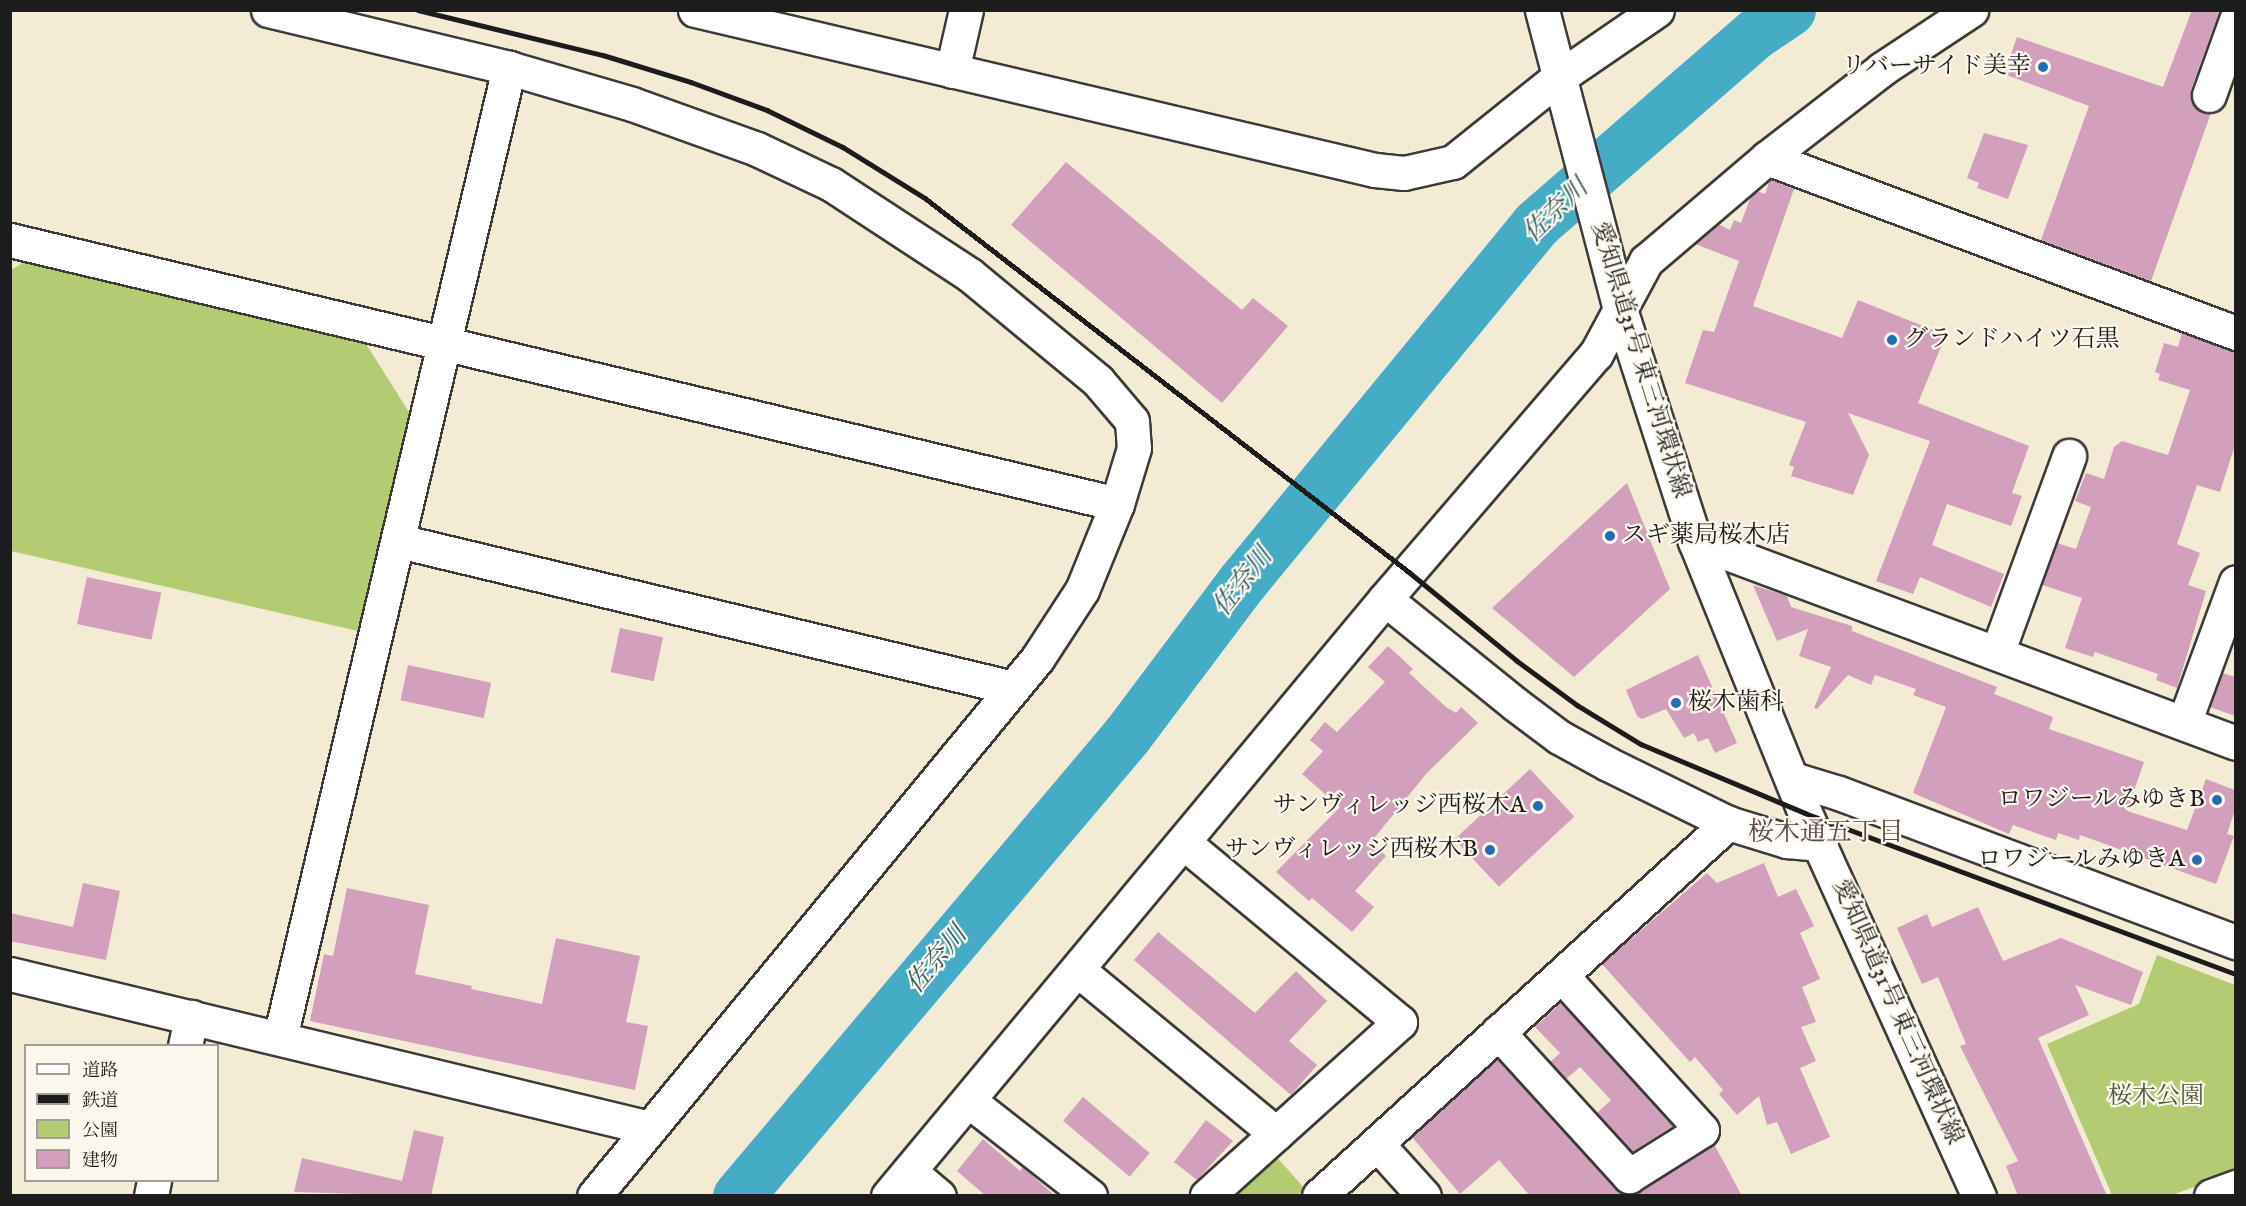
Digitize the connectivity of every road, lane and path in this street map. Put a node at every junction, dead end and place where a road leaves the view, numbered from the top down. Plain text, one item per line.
1 (268, 10) edge
2 (695, 10) edge
3 (966, 10) edge
4 (1542, 10) edge
5 (1657, 10) edge
6 (1971, 10) edge
7 (781, 20) edge
8 (2235, 20) edge
9 (509, 68) junction
10 (952, 71) junction
11 (1558, 78) junction
12 (2209, 94) dead end
13 (1767, 158) junction
14 (10, 240) edge
15 (1620, 309) junction
16 (2235, 333) edge
17 (441, 345) junction
18 (2069, 456) dead end
19 (1117, 504) junction
20 (399, 541) junction
21 (1695, 542) junction
22 (2235, 582) edge
23 (1385, 599) junction
24 (1997, 653) junction
25 (1012, 688) junction
26 (2184, 723) junction
27 (2235, 743) edge
28 (1793, 779) junction
29 (1728, 823) junction
30 (1183, 842) junction
31 (1821, 844) junction
32 (2235, 942) edge
33 (1078, 970) junction
34 (10, 974) edge
35 (1562, 976) junction
36 (188, 1031) edge
37 (1498, 1032) junction
38 (280, 1038) junction
39 (969, 1101) junction
40 (650, 1128) junction
41 (1276, 1134) junction
42 (1377, 1144) junction
43 (909, 1171) junction
44 (2235, 1187) edge
45 (594, 1196) edge
46 (888, 1196) edge
47 (939, 1196) edge
48 (1090, 1196) edge
49 (1207, 1196) edge
50 (1319, 1196) edge
51 (1424, 1196) edge
52 (1980, 1196) edge
53 (2211, 1196) edge

1 - 9 street
2 - 7 street
3 - 10 street
4 - 11 street, 愛知県道31号 東三河環状線
5 - 11 street
6 - 13 street
7 - 10 street
8 - 12 street
9 - 17 street
9 - 19 street
10 - 11 street
11 - 15 street, 愛知県道31号 東三河環状線
13 - 15 street
13 - 16 street
14 - 17 street
15 - 21 street, 愛知県道31号 東三河環状線
15 - 23 street
17 - 19 street
17 - 20 street
18 - 24 street
19 - 25 street
20 - 25 street
20 - 38 street
21 - 24 street
21 - 28 street, 愛知県道31号 東三河環状線
22 - 26 street
23 - 29 street
23 - 30 street
24 - 26 street
25 - 40 street
26 - 27 street
28 - 31 street, 愛知県道31号 東三河環状線
28 - 32 street
29 - 31 street
29 - 35 street
30 - 33 street
30 - 41 street
31 - 52 street, 愛知県道31号 東三河環状線
33 - 39 street
33 - 41 street
34 - 36 street
35 - 37 street
35 - 37 street
36 - 38 street
37 - 42 street
38 - 40 street
39 - 43 street
39 - 48 street
40 - 45 street
41 - 49 street
42 - 50 street
42 - 51 street
43 - 46 street
43 - 47 street
44 - 53 street

